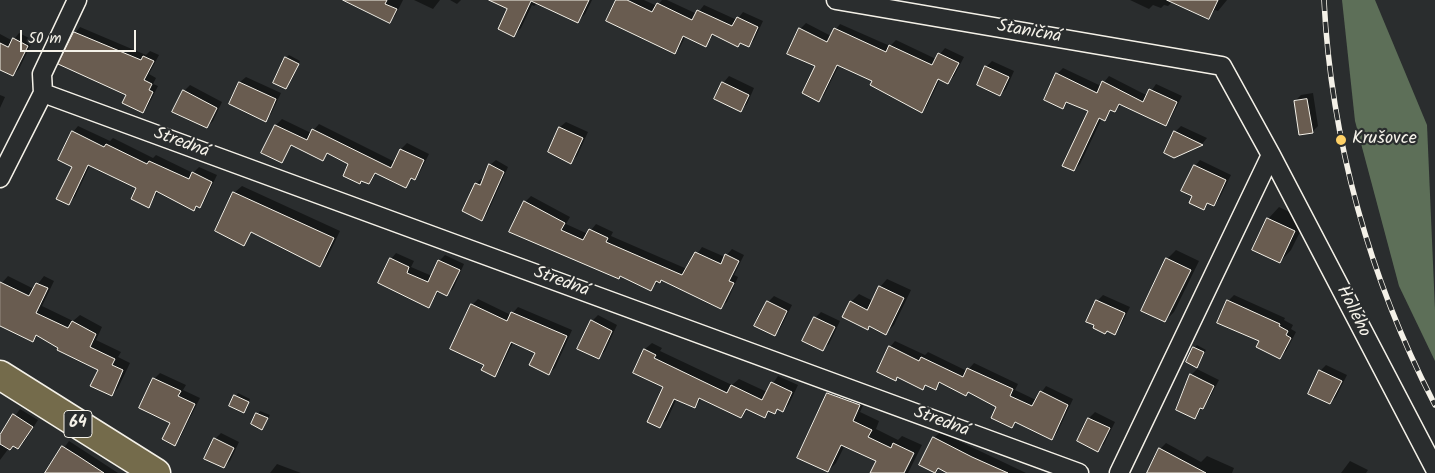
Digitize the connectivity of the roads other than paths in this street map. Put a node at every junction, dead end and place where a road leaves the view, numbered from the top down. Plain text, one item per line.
1 (77, 0) edge
2 (836, 0) edge
3 (1222, 66) joint
4 (43, 93) junction
5 (1271, 155) junction
6 (0, 178) edge
7 (0, 375) edge
8 (1435, 469) edge
9 (156, 473) edge
10 (1079, 473) edge
11 (1119, 473) edge

1 - 4 street
2 - 3 street, Staničná
3 - 5 street, Hollého
4 - 6 street
4 - 10 street, Stredná
5 - 8 street, Hollého
5 - 11 street
7 - 9 main road, 64

